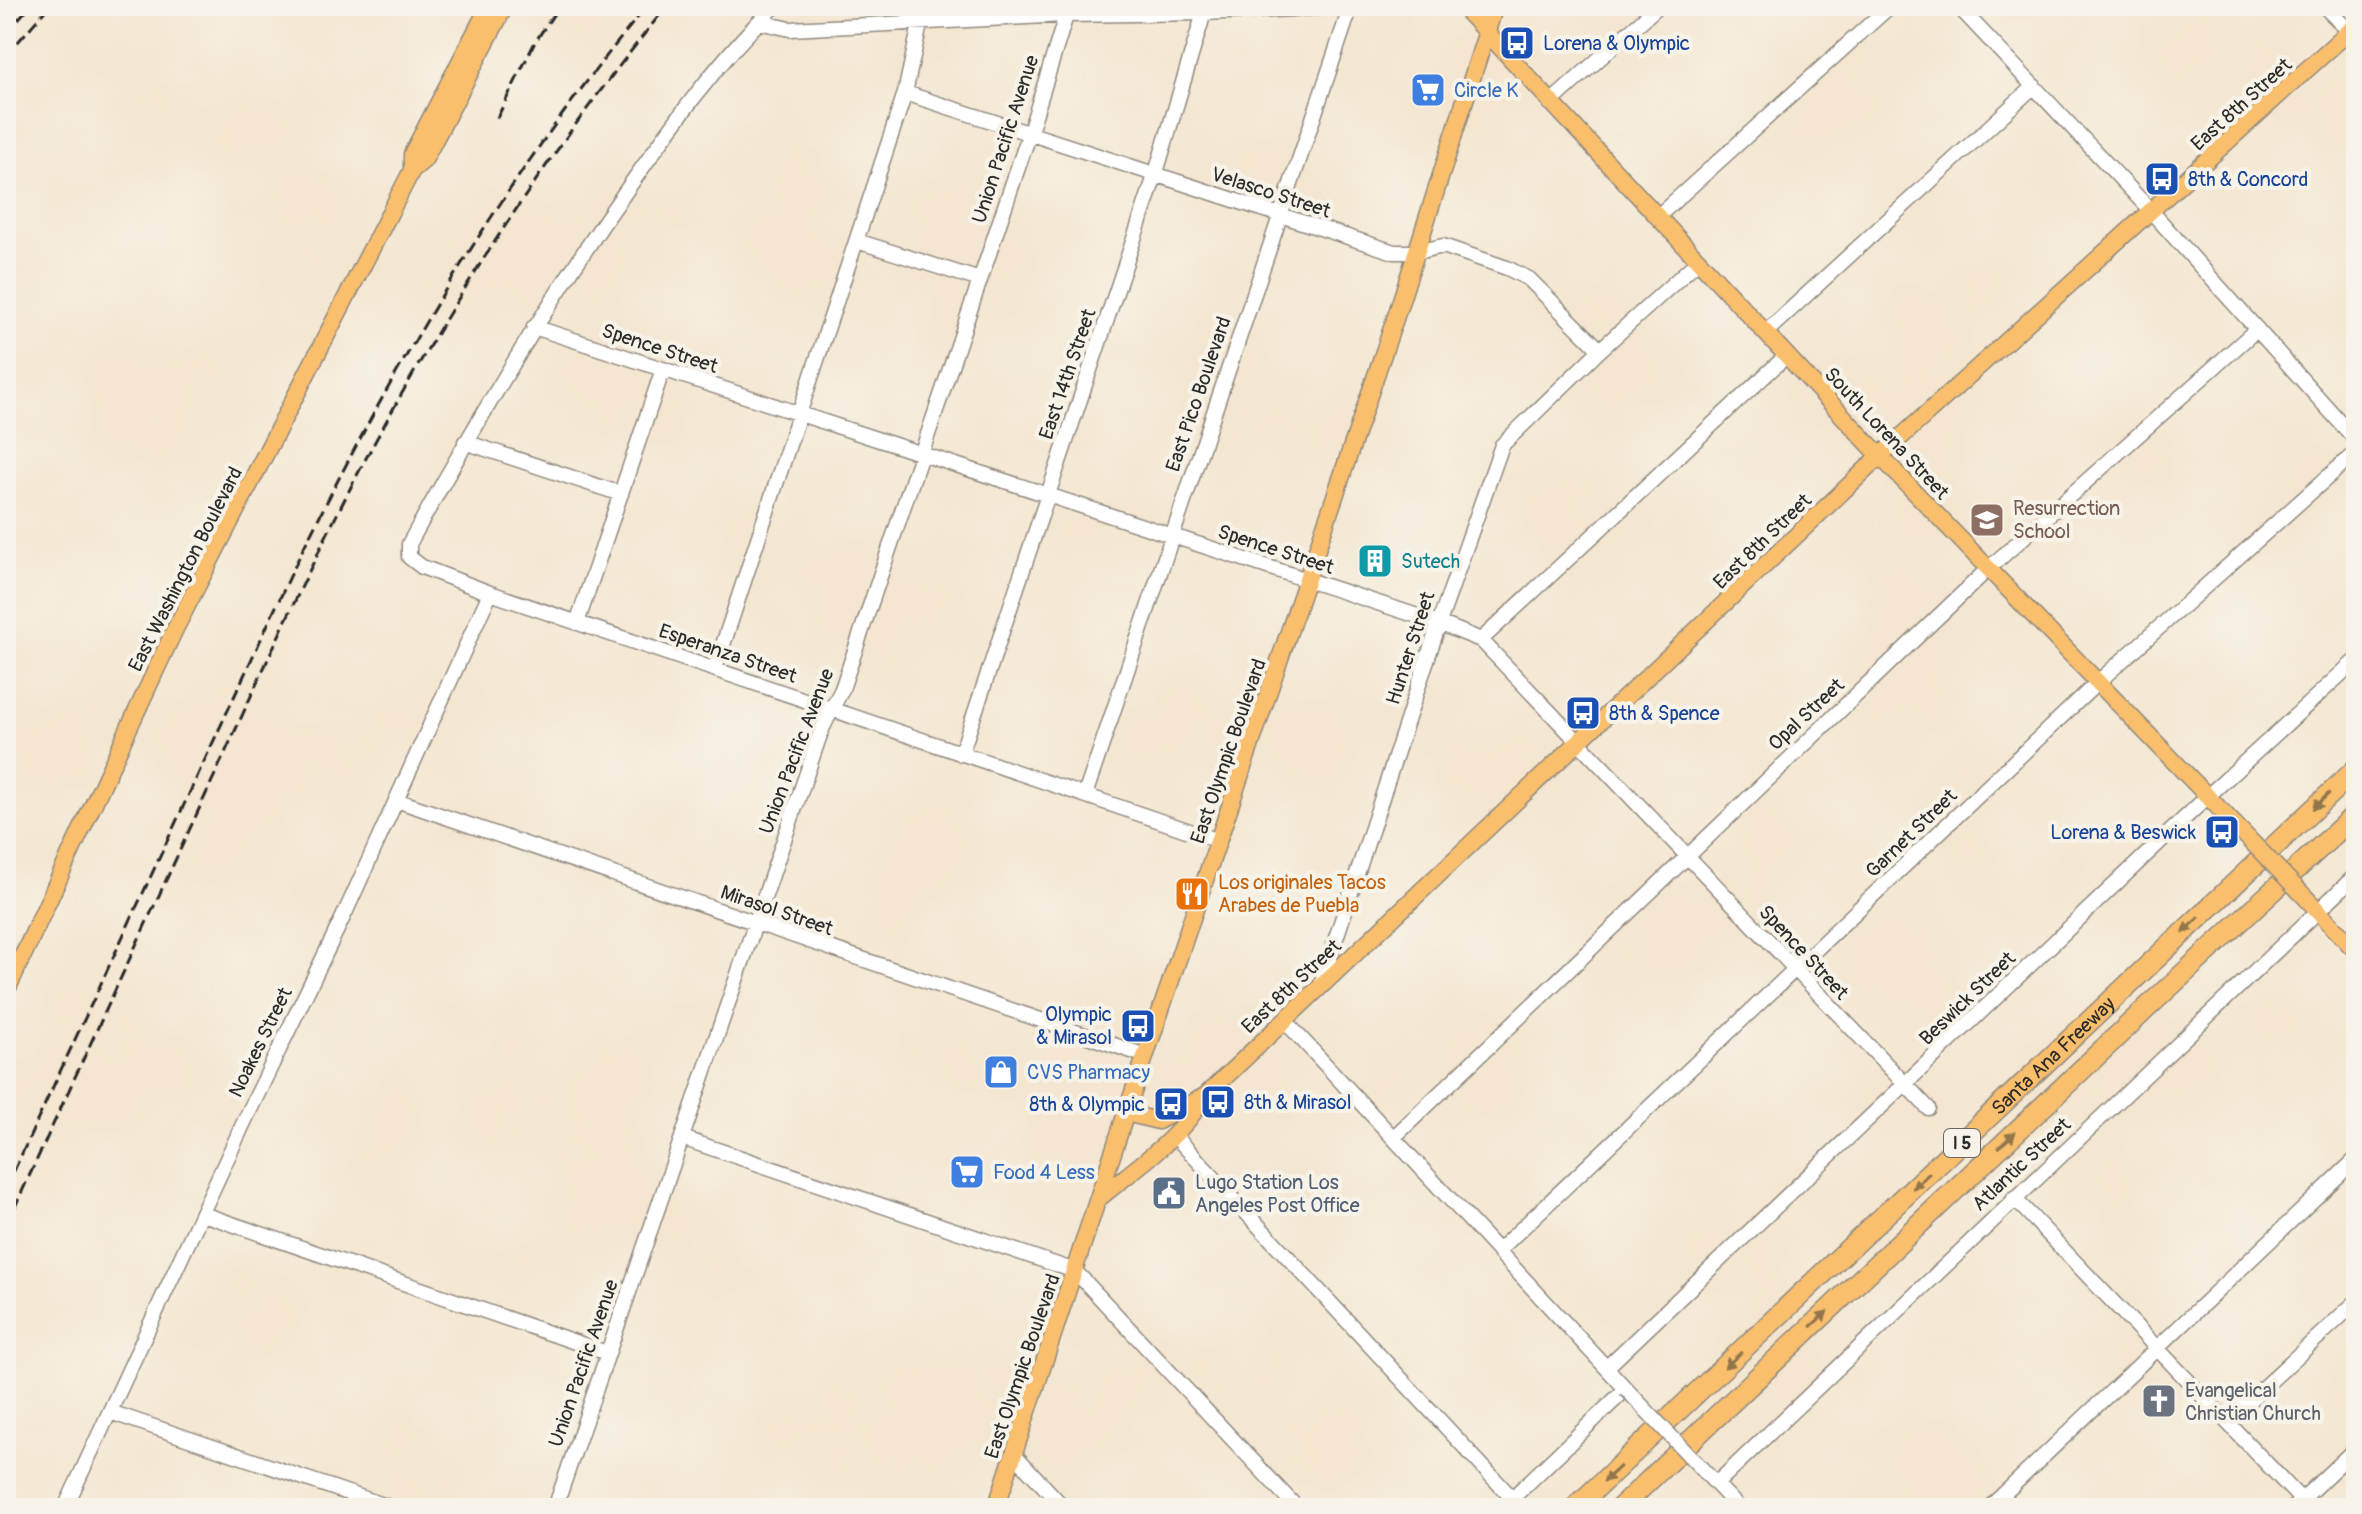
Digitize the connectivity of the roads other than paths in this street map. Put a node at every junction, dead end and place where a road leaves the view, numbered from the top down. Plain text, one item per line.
1 (489, 6) edge
2 (505, 6) edge
3 (775, 6) edge
4 (924, 6) edge
5 (1351, 6) edge
6 (1359, 6) edge
7 (1462, 6) edge
8 (1495, 6) edge
9 (1658, 6) edge
10 (1890, 6) edge
11 (1958, 6) edge
12 (2324, 6) edge
13 (1205, 10) edge
14 (1068, 11) edge
15 (759, 22) junction
16 (919, 24) junction
17 (2354, 32) edge
18 (1486, 33) junction
19 (2034, 86) junction
20 (905, 93) junction
21 (1550, 103) junction
22 (1029, 135) junction
23 (412, 170) junction
24 (1155, 176) junction
25 (2151, 211) junction
26 (1279, 216) junction
27 (1657, 217) junction
28 (857, 241) junction
29 (1417, 252) junction
30 (1698, 261) junction
31 (980, 280) junction
32 (534, 327) junction
33 (2257, 329) junction
34 (1765, 333) junction
35 (1600, 350) junction
36 (1786, 356) junction
37 (663, 369) junction
38 (801, 415) junction
39 (2356, 440) edge
40 (465, 442) junction
41 (2356, 452) edge
42 (922, 453) junction
43 (1880, 456) junction
44 (621, 494) junction
45 (1048, 494) junction
46 (1172, 536) junction
47 (1988, 569) junction
48 (1307, 580) junction
49 (490, 593) junction
50 (577, 623) junction
51 (1439, 623) junction
52 (1481, 640) junction
53 (2356, 660) edge
54 (715, 669) junction
55 (2098, 682) junction
56 (832, 709) junction
57 (1578, 743) junction
58 (961, 754) junction
59 (2356, 769) edge
60 (1085, 795) junction
61 (2208, 796) junction
62 (396, 800) junction
63 (2356, 814) edge
64 (1219, 841) junction
65 (1686, 855) junction
66 (2356, 875) edge
67 (2312, 905) junction
68 (755, 923) junction
69 (2356, 951) edge
70 (1795, 972) junction
71 (1321, 984) junction
72 (6, 992) edge
73 (1284, 1020) junction
74 (1146, 1056) junction
75 (1904, 1086) junction
76 (1205, 1096) junction
77 (1928, 1108) dead end
78 (1126, 1113) junction
79 (1174, 1135) junction
80 (682, 1138) junction
81 (1393, 1138) junction
82 (2356, 1159) edge
83 (2014, 1198) junction
84 (1098, 1199) junction
85 (203, 1214) junction
86 (1499, 1250) junction
87 (1075, 1271) junction
88 (2356, 1302) edge
89 (2157, 1348) junction
90 (607, 1353) junction
91 (1608, 1366) junction
92 (1626, 1389) junction
93 (110, 1412) junction
94 (2227, 1421) junction
95 (2356, 1448) edge
96 (1014, 1454) junction
97 (1716, 1484) junction
98 (1507, 1503) edge
99 (2301, 1505) edge
100 (65, 1508) edge
101 (392, 1508) edge
102 (555, 1508) edge
103 (996, 1508) edge
104 (1064, 1508) edge
105 (1297, 1508) edge
106 (1575, 1508) edge
107 (1620, 1508) edge
108 (1739, 1508) edge
109 (1989, 1508) edge

1 - 23 main road, East Washington Boulevard
2 - 23 main road, East Washington Boulevard
3 - 15 street
4 - 16 street
5 - 6 street
5 - 13 street
5 - 26 street, East Pico Boulevard
7 - 18 main road, South Lorena Street
8 - 18 main road, East Olympic Boulevard
9 - 21 street
10 - 27 street
11 - 19 street
12 - 17 street
13 - 14 street
13 - 24 street, East 14th Street
14 - 16 street
14 - 22 street, Union Pacific Avenue
15 - 16 street
15 - 32 street
16 - 20 street
17 - 25 main road, East 8th Street
18 - 21 main road, South Lorena Street
18 - 29 main road, East Olympic Boulevard
19 - 25 street
19 - 34 street
20 - 22 street, Velasco Street
20 - 28 street
21 - 27 main road, South Lorena Street
22 - 24 street, Velasco Street
22 - 31 street, Union Pacific Avenue
23 - 72 main road, East Washington Boulevard
24 - 26 street, Velasco Street
24 - 45 street, East 14th Street
25 - 33 street
25 - 43 main road, East 8th Street
26 - 29 street, Velasco Street
26 - 46 street, East Pico Boulevard
27 - 30 main road, South Lorena Street
28 - 31 street
28 - 38 street
29 - 35 street, Velasco Street
29 - 48 main road, East Olympic Boulevard
30 - 34 main road, South Lorena Street
30 - 35 street, Hunter Street
31 - 42 street, Union Pacific Avenue
32 - 37 street, Spence Street
32 - 40 street
33 - 39 street
33 - 47 street, Opal Street
34 - 36 main road, South Lorena Street
35 - 51 street, Hunter Street
36 - 43 main road, South Lorena Street
36 - 52 street
37 - 38 street, Spence Street
37 - 44 street
38 - 42 street, Spence Street
38 - 54 street
40 - 44 street
40 - 49 street, Esperanza Street
41 - 55 street, Garnet Street
42 - 45 street, Spence Street
42 - 56 street, Union Pacific Avenue
43 - 47 main road, South Lorena Street
43 - 57 main road, East 8th Street
44 - 50 street
45 - 46 street, Spence Street
45 - 58 street, East 14th Street
46 - 48 street, Spence Street
46 - 60 street, East Pico Boulevard
47 - 55 main road, South Lorena Street
47 - 65 street, Opal Street
48 - 51 street, Spence Street
48 - 64 main road, East Olympic Boulevard
49 - 50 street, Esperanza Street
49 - 62 street, Noakes Street
50 - 54 street, Esperanza Street
51 - 52 street, Spence Street
51 - 71 street, Hunter Street
52 - 57 street, Spence Street
53 - 61 street, Beswick Street
54 - 56 street, Esperanza Street
55 - 61 main road, South Lorena Street
55 - 70 street, Garnet Street
56 - 58 street, Esperanza Street
56 - 68 street, Union Pacific Avenue
57 - 65 street, Spence Street
57 - 71 main road, East 8th Street
58 - 60 street, Esperanza Street
59 -> 106 highway, Santa Ana Freeway / I 5
60 - 64 street, Esperanza Street
61 - 67 main road, South Lorena Street, bridge
61 - 75 street, Beswick Street
62 - 68 street, Mirasol Street
62 - 85 street, Noakes Street
107 -> 63 highway, Santa Ana Freeway / I 5
64 - 74 main road, East Olympic Boulevard
65 - 70 street, Spence Street
65 - 81 street, Opal Street
66 - 67 street, Atlantic Street
67 - 69 main road, South Lorena Street
67 - 83 street, Atlantic Street
68 - 74 street, Mirasol Street
68 - 80 street, Union Pacific Avenue
70 - 75 street, Spence Street
70 - 86 street, Garnet Street
71 - 73 main road, East 8th Street
73 - 76 main road, East 8th Street
73 - 81 street
74 - 78 main road, East Olympic Boulevard
75 - 77 street, Spence Street
75 - 91 street, Beswick Street
76 - 78 main road, East 8th Street
76 - 79 main road, East 8th Street
78 - 84 main road, East Olympic Boulevard
79 - 84 main road, East 8th Street
79 - 98 street
80 - 87 street
80 - 90 street, Union Pacific Avenue
81 - 86 street
82 - 89 street
83 - 89 street
83 - 97 street, Atlantic Street
84 - 87 main road, East Olympic Boulevard
85 - 90 street
85 - 93 street, Noakes Street
86 - 91 street
87 - 96 main road, East Olympic Boulevard
87 - 105 street
88 - 94 street
89 - 94 street
89 - 109 street
90 - 102 street, Union Pacific Avenue
91 - 92 street
92 - 97 street, bridge
92 - 98 street
93 - 100 street, Noakes Street
93 - 101 street
94 - 99 street
95 - 99 street
96 - 103 main road, East Olympic Boulevard
96 - 104 street
97 - 108 street

